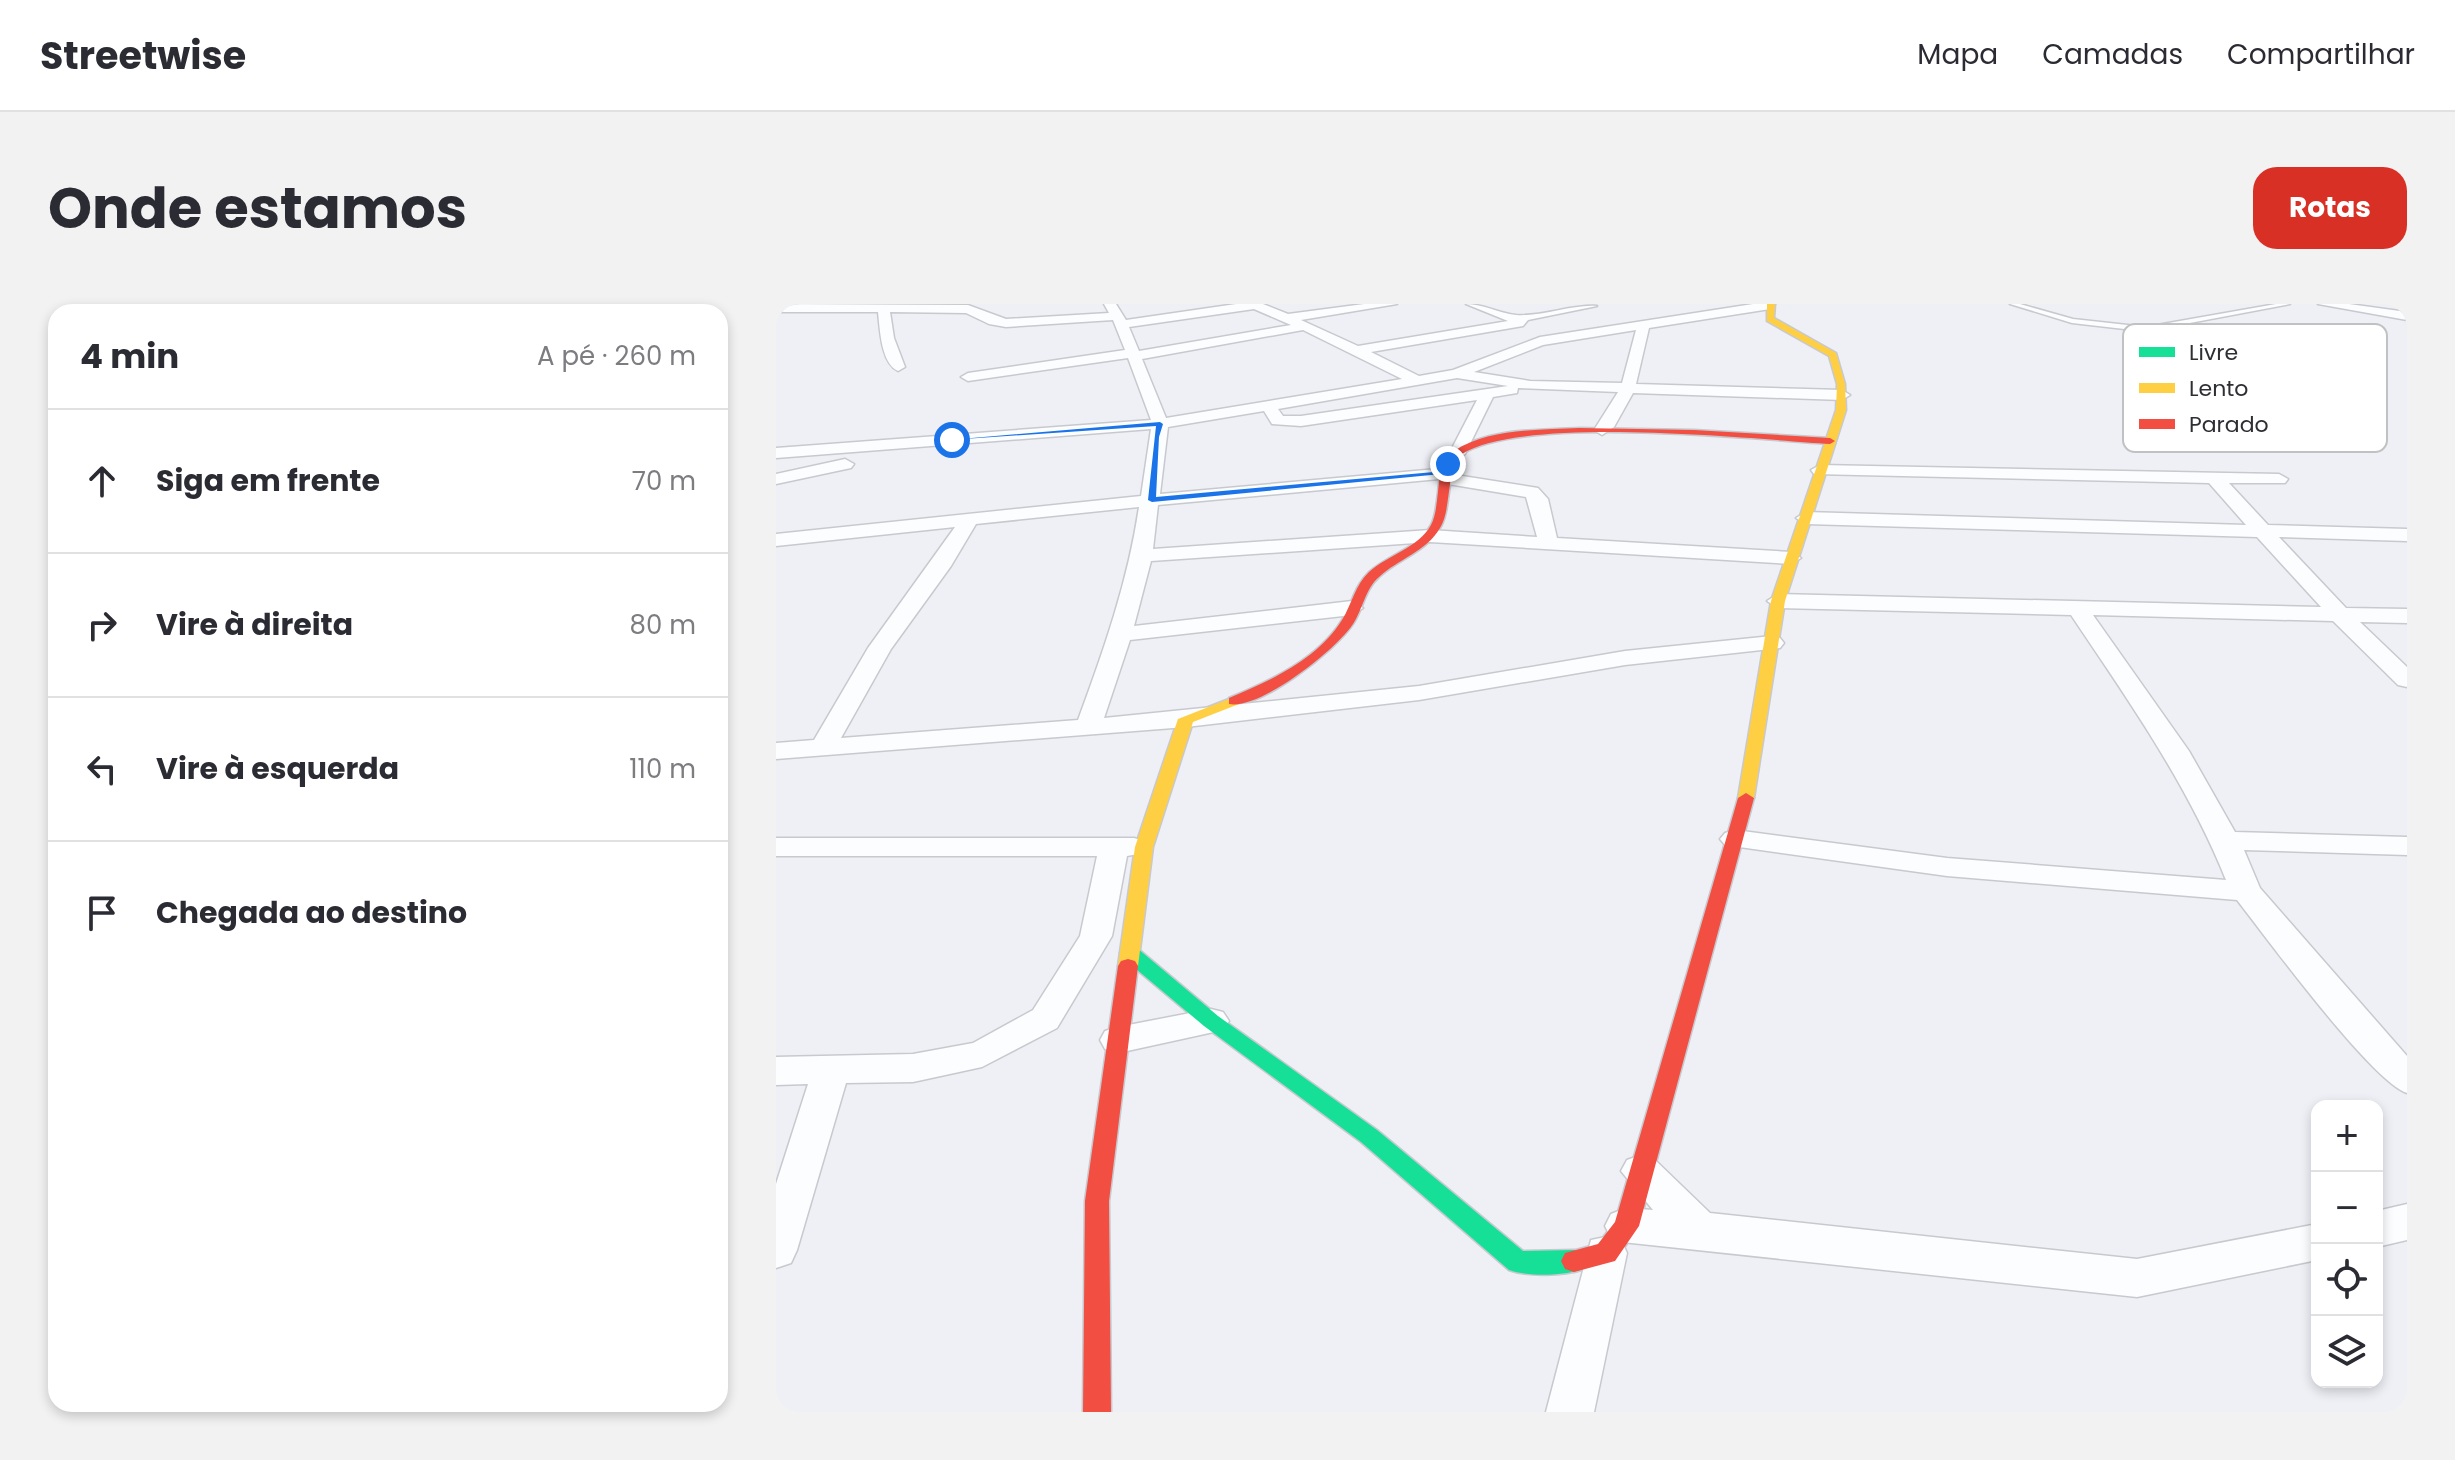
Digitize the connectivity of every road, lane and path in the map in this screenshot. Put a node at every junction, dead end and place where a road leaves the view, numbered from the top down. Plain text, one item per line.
1 (1254, 304) edge
2 (1391, 304) edge
3 (1472, 304) edge
4 (1671, 304) edge
5 (2013, 304) edge
6 (2287, 304) edge
7 (1589, 305) edge
8 (2336, 305) edge
9 (882, 307) edge
10 (975, 307) edge
11 (776, 308) edge
12 (1770, 309) edge
13 (1117, 315) edge
14 (1707, 315) junction
15 (2407, 316) edge
16 (1287, 319) junction
17 (1518, 320) junction
18 (1642, 324) junction
19 (2169, 324) edge
20 (1305, 326) junction
21 (2123, 327) edge
22 (1569, 336) junction
23 (1358, 350) junction
24 (1134, 355) junction
25 (898, 367) dead end
26 (1456, 374) junction
27 (968, 377) dead end
28 (1418, 381) junction
29 (1530, 385) junction
30 (1625, 389) junction
31 (1487, 395) junction
32 (1842, 395) junction
33 (1304, 400) junction
34 (1270, 406) junction
35 (1328, 417) junction
36 (1160, 424) junction
37 (1602, 430) junction
38 (952, 440) junction
39 (1830, 441) junction
40 (776, 453) edge
41 (1457, 454) junction
42 (1820, 470) junction
43 (1448, 476) junction
44 (2214, 478) junction
45 (776, 479) edge
46 (2279, 479) dead end
47 (1152, 500) junction
48 (1806, 518) junction
49 (969, 520) junction
50 (2265, 531) junction
51 (2407, 535) edge
52 (1430, 536) junction
53 (776, 540) edge
54 (1548, 544) junction
55 (1142, 556) junction
56 (1791, 558) junction
57 (1778, 601) junction
58 (1352, 608) junction
59 (2078, 609) junction
60 (2340, 615) junction
61 (2407, 616) edge
62 (1121, 634) junction
63 (1772, 643) junction
64 (2407, 680) edge
65 (1186, 719) junction
66 (1089, 724) junction
67 (823, 747) junction
68 (776, 751) edge
69 (1735, 839) junction
70 (2225, 841) junction
71 (2407, 846) edge
72 (776, 847) edge
73 (1129, 847) junction
74 (2246, 891) junction
75 (1130, 953) junction
76 (1211, 1021) junction
77 (1118, 1040) junction
78 (831, 1070) junction
79 (776, 1071) edge
80 (2407, 1079) edge
81 (1641, 1171) junction
82 (2407, 1222) edge
83 (2383, 1228) edge
84 (1699, 1230) junction
85 (1616, 1240) junction
86 (2311, 1243) edge
87 (776, 1250) edge
88 (1097, 1412) edge
89 (1570, 1412) edge

1 - 13 street
1 - 16 street
2 - 16 street
3 - 17 street
4 - 14 street
5 - 21 lane
6 - 19 lane
7 - 17 street
7 - 18 street
8 - 15 street
9 - 10 street
9 - 11 street
9 - 25 street
10 - 13 street
12 - 14 street
12 - 32 street
13 - 24 street
14 - 18 street
16 - 20 street
17 - 22 street
17 - 23 street
18 - 22 street
18 - 30 street
20 - 23 street
20 - 24 street
22 - 26 street
23 - 28 street
24 - 27 street
24 - 36 street
26 - 28 street
26 - 29 street
28 - 33 street
29 - 30 street
29 - 31 street
30 - 32 street
30 - 37 street
31 - 35 street
31 - 41 street
32 - 39 street
33 - 34 street
33 - 35 street
34 - 35 street
34 - 36 street
36 - 38 street
36 - 47 street
37 - 39 street
37 - 41 street
38 - 40 street
38 - 45 street
39 - 42 street
41 - 43 street
42 - 44 street
42 - 48 street
43 - 47 street
43 - 52 street
43 - 54 street
44 - 46 street
44 - 50 street
47 - 49 street
47 - 55 street
48 - 50 street
48 - 56 street
49 - 53 street
49 - 67 street
50 - 51 street
50 - 60 street
52 - 54 street
52 - 55 street
52 - 58 street
54 - 56 street
55 - 62 street
56 - 57 street
57 - 59 street
57 - 63 street
58 - 62 street
58 - 65 street
59 - 60 street
59 - 70 street
60 - 61 street
60 - 64 street
62 - 66 street
63 - 65 street
63 - 69 street
65 - 66 street
65 - 73 street
66 - 67 street
67 - 68 street
69 - 74 street
69 - 81 street
70 - 71 street
70 - 74 street
72 - 73 street
73 - 75 street
73 - 78 street
74 - 80 street
75 - 76 street
75 - 77 street
76 - 77 street
76 - 85 street
77 - 88 street
78 - 79 street
78 - 87 street
81 - 84 street
81 - 85 street
82 - 83 street
84 - 85 street
84 - 86 street
85 - 89 street

